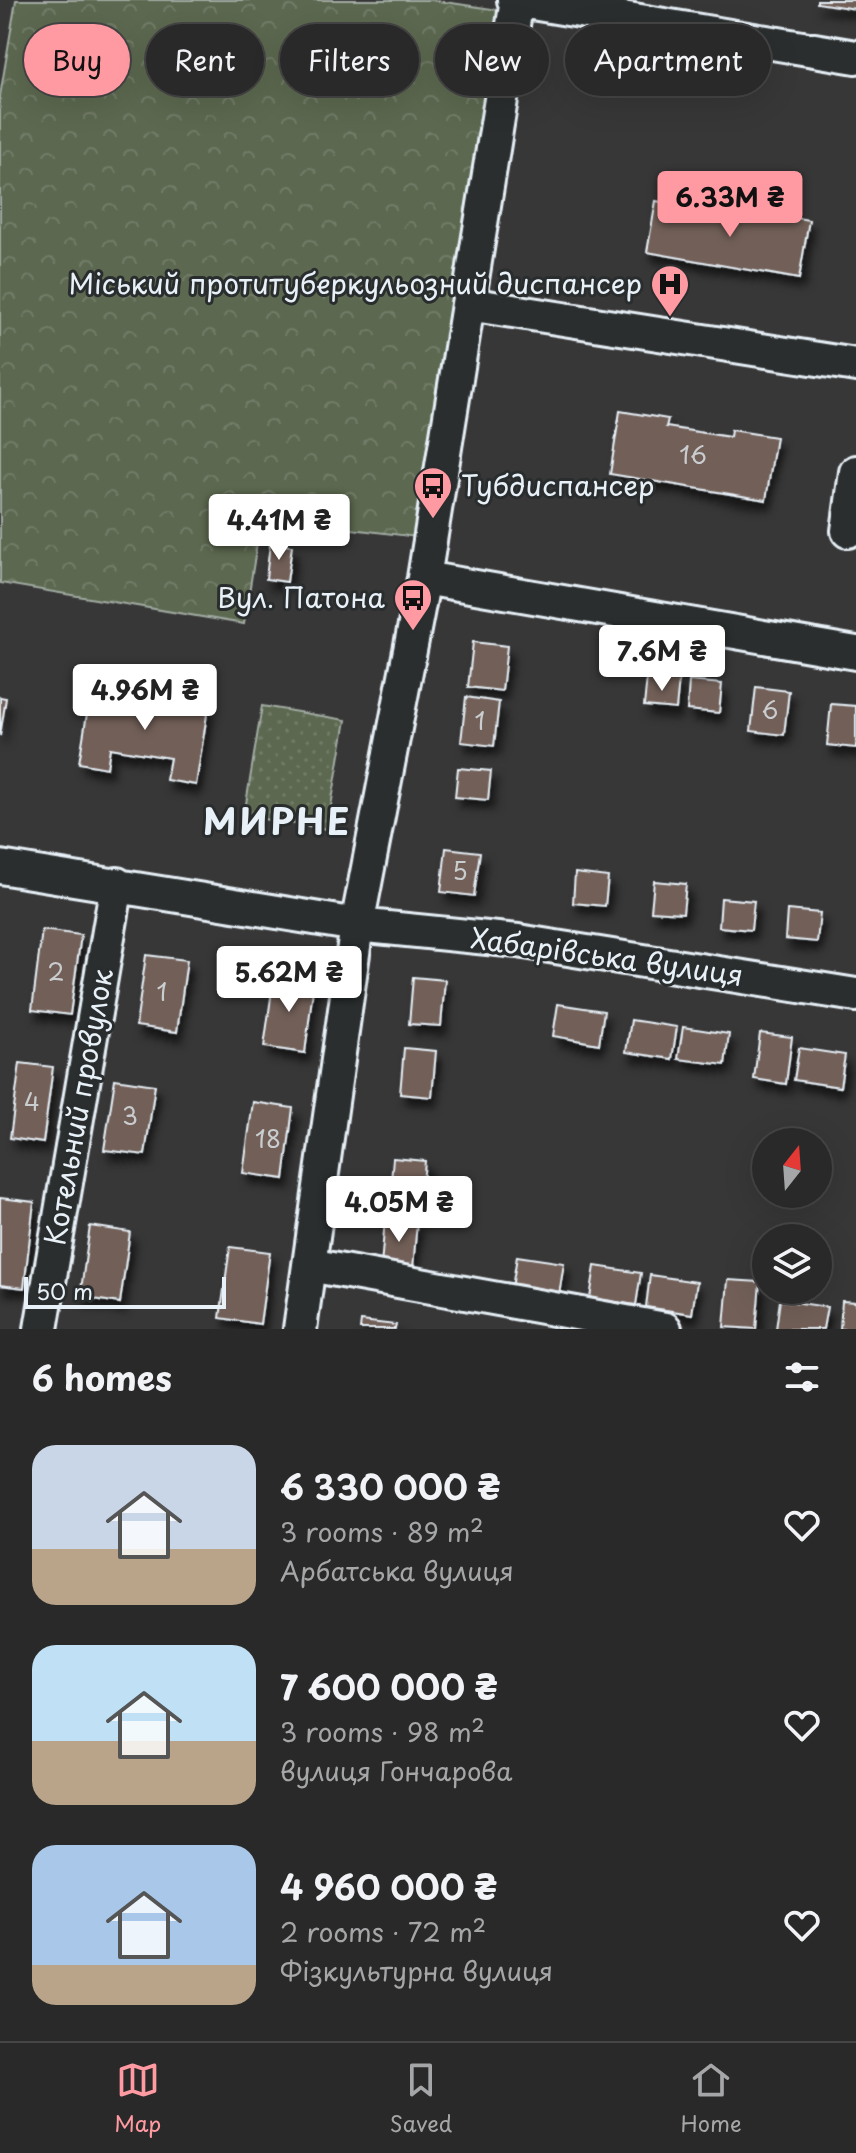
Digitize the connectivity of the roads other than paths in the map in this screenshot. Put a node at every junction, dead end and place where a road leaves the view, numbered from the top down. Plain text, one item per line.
1 (516, 0) edge
2 (856, 57) edge
3 (468, 304) junction
4 (856, 365) edge
5 (856, 472) edge
6 (848, 531) dead end
7 (424, 578) junction
8 (856, 653) edge
9 (0, 867) edge
10 (117, 884) junction
11 (357, 925) junction
12 (856, 995) edge
13 (309, 1265) junction
14 (41, 1329) edge
15 (300, 1329) edge
16 (665, 1329) edge

1 - 2 street
1 - 3 street
3 - 4 street
3 - 7 street
5 - 6 street
7 - 8 street
7 - 11 street
9 - 10 street, Хабарівська вулиця
10 - 11 street, Хабарівська вулиця
10 - 14 street, Котельний провулок
11 - 12 street, Хабарівська вулиця
11 - 13 street
13 - 15 street
13 - 16 street

